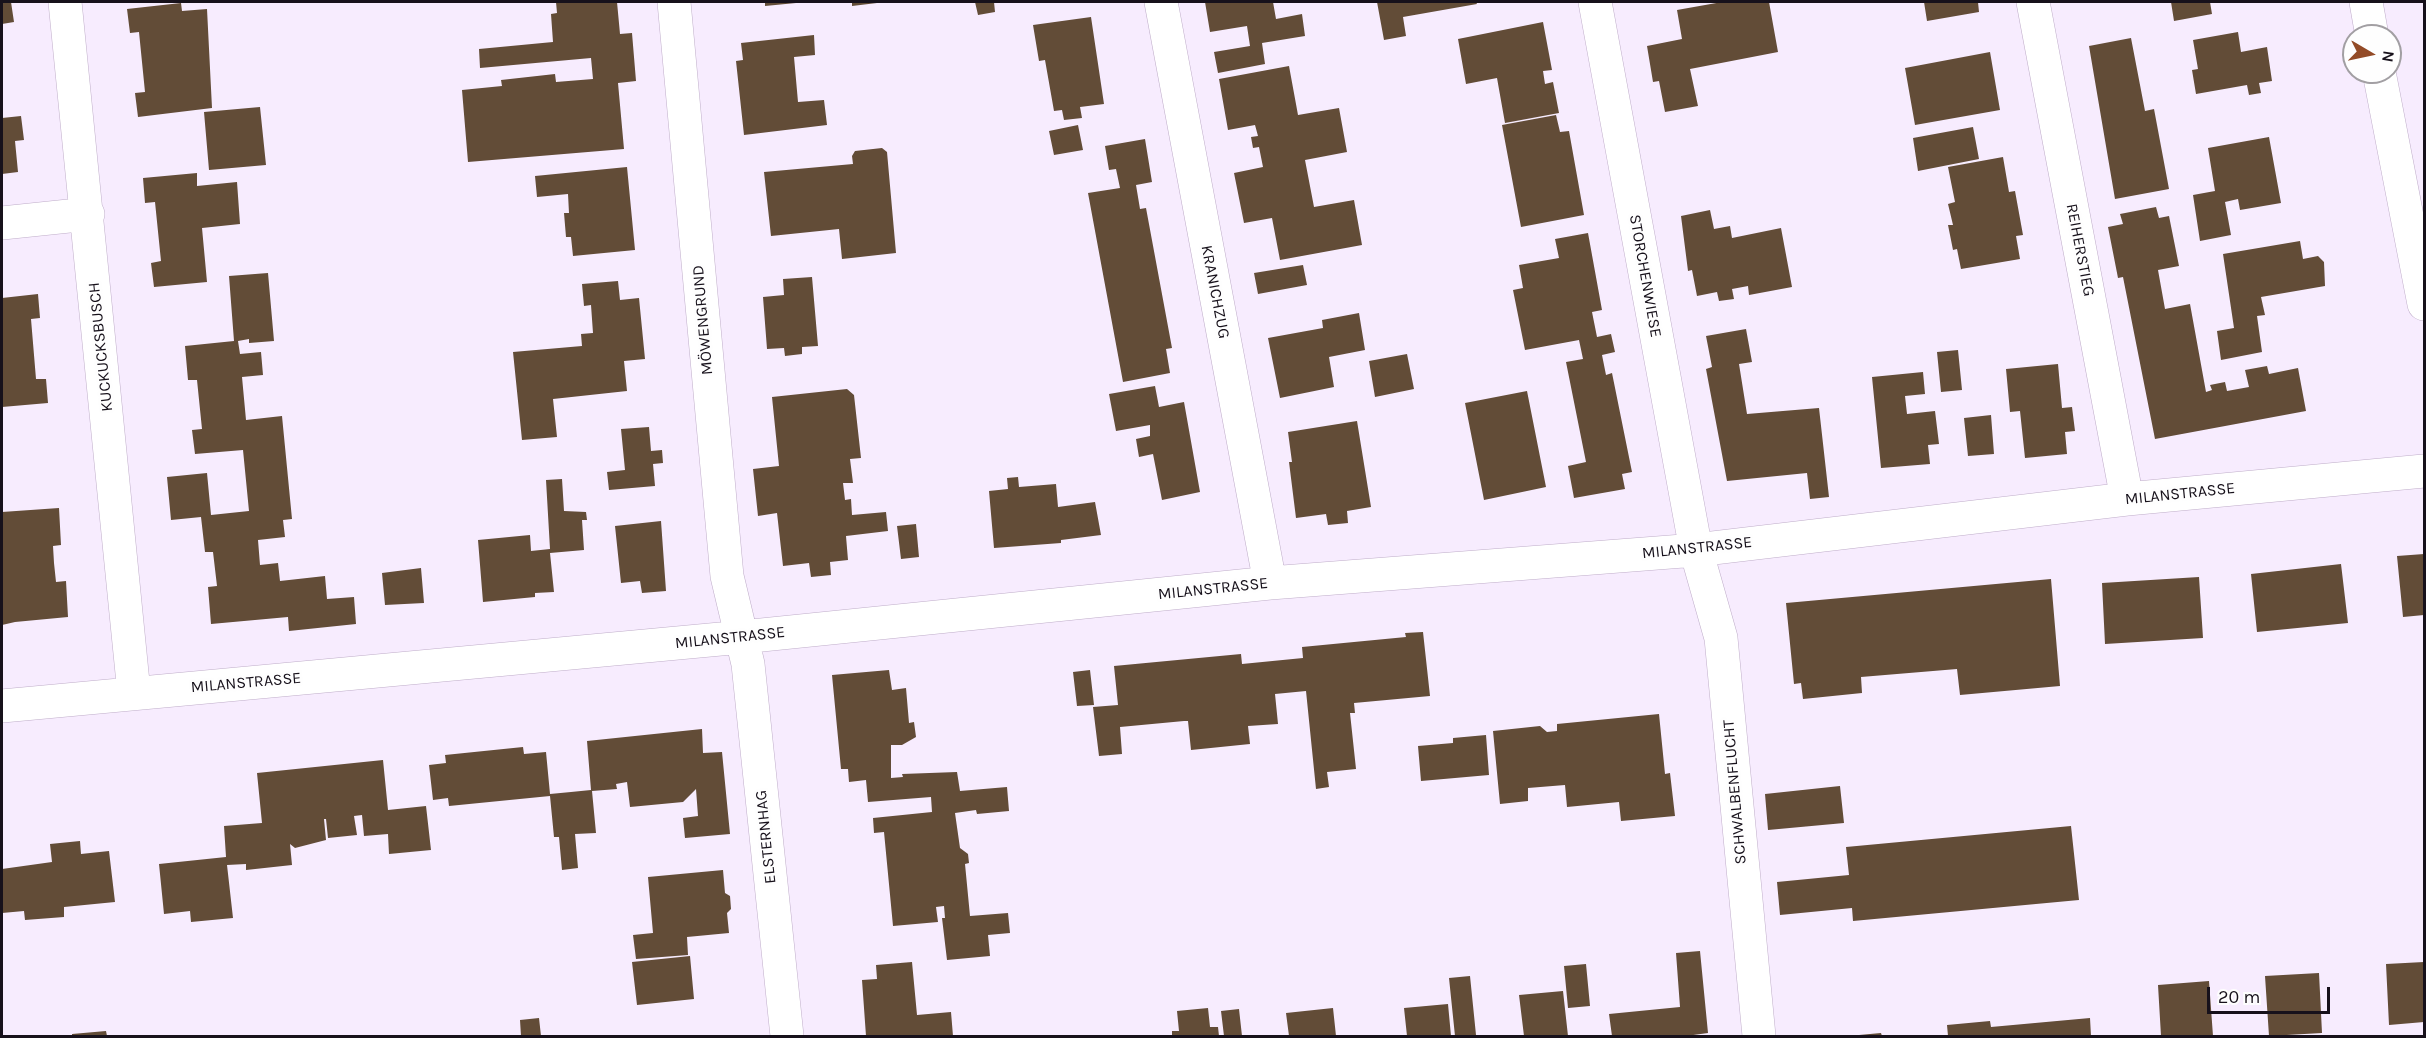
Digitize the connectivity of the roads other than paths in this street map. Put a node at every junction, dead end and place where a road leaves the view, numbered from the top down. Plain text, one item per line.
1 (65, 2) edge
2 (674, 2) edge
3 (1161, 2) edge
4 (1595, 2) edge
5 (2033, 2) edge
6 (2366, 2) edge
7 (2371, 24) edge
8 (2381, 84) edge
9 (88, 214) junction
10 (2, 223) edge
11 (2424, 304) edge
12 (2424, 471) edge
13 (2127, 500) junction
14 (1696, 550) junction
15 (1270, 583) junction
16 (742, 637) junction
17 (134, 693) junction
18 (2, 706) edge
19 (787, 1036) edge
20 (1758, 1036) edge

1 - 9 street, KUCKUCKSBUSCH
2 - 16 street, MÖWENGRUND
3 - 15 street, KRANICHZUG
4 - 14 street, STORCHENWIESE
5 - 13 street, REIHERSTIEG
6 - 7 street
8 - 11 street
9 - 10 street
9 - 17 street, KUCKUCKSBUSCH
12 - 13 street, MILANSTRASSE
13 - 14 street, MILANSTRASSE
14 - 15 street, MILANSTRASSE
14 - 20 street, SCHWALBENFLUCHT
15 - 16 street, MILANSTRASSE
16 - 17 street, MILANSTRASSE
16 - 19 street, ELSTERNHAG
17 - 18 street, MILANSTRASSE

